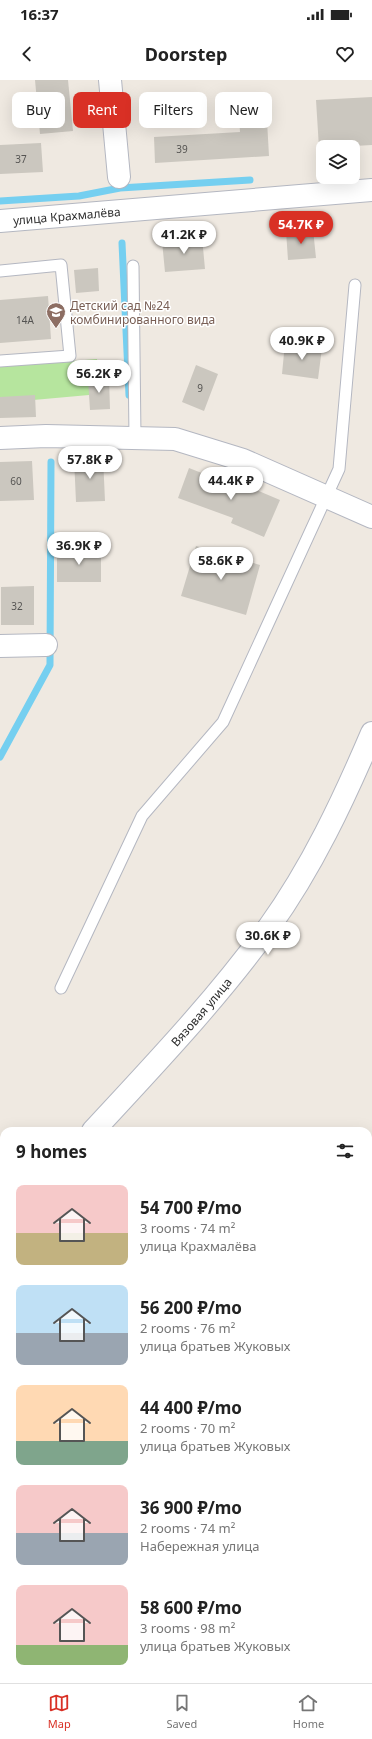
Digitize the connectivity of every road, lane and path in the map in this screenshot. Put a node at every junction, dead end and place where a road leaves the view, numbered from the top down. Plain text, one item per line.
1 (110, 80) edge
2 (119, 177) dead end
3 (372, 190) edge
4 (0, 221) edge
5 (133, 266) dead end
6 (0, 271) edge
7 (355, 285) dead end
8 (0, 361) edge
9 (135, 437) junction
10 (0, 438) edge
11 (326, 497) junction
12 (372, 517) edge
13 (46, 645) dead end
14 (0, 646) edge
15 (372, 733) edge
16 (61, 988) dead end
17 (97, 1127) edge

1 - 2 street
3 - 4 street, улица Крахмалёва
5 - 9 lane
6 - 8 lane
7 - 11 lane
9 - 10 street
9 - 11 street
11 - 12 street
11 - 16 lane
13 - 14 street
15 - 17 street, Вязовая улица

